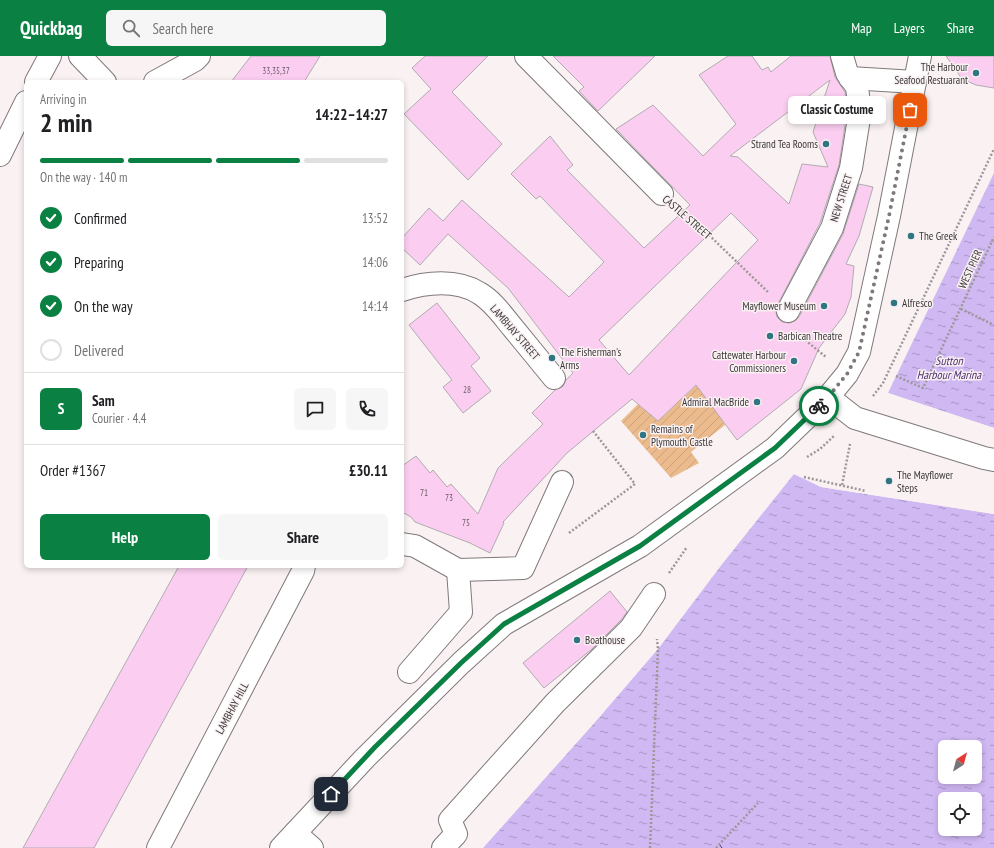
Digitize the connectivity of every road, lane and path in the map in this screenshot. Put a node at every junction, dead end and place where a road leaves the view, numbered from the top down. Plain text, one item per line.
1 (50, 56) edge
2 (80, 56) edge
3 (199, 56) edge
4 (526, 56) edge
5 (842, 56) edge
6 (920, 56) edge
7 (850, 78) junction
8 (37, 80) edge
9 (103, 80) edge
10 (159, 80) edge
11 (915, 82) junction
12 (24, 106) edge
13 (994, 149) edge
14 (0, 155) edge
15 (662, 194) joint
16 (994, 237) edge
17 (404, 289) edge
18 (961, 309) junction
19 (788, 311) junction
20 (994, 325) edge
21 (847, 374) junction
22 (896, 376) dead end
23 (554, 378) dead end
24 (828, 397) junction
25 (855, 418) junction
26 (593, 431) dead end
27 (994, 460) edge
28 (804, 477) dead end
29 (562, 482) dead end
30 (842, 486) junction
31 (866, 491) dead end
32 (567, 535) dead end
33 (404, 544) edge
34 (691, 544) dead end
35 (304, 568) edge
36 (458, 570) junction
37 (654, 594) junction
38 (409, 672) dead end
39 (758, 803) dead end
40 (288, 841) edge
41 (453, 842) edge
42 (158, 848) edge
43 (312, 848) edge
44 (650, 848) edge
45 (716, 848) edge

1 - 8 street
2 - 9 street
3 - 10 street
4 - 15 street, CASTLE STREET
5 - 7 street, NEW STREET
6 - 11 street
7 - 11 street
7 - 19 street, NEW STREET
11 - 21 street
12 - 14 street
13 - 25 path
15 - 19 path, CASTLE STREET
16 - 18 path, WEST PIER
17 - 23 street, LAMBHAY STREET
18 - 20 path
18 - 22 path, WEST PIER
19 - 21 path, CASTLE STREET
21 - 24 street
24 - 25 street
24 - 40 street
25 - 27 street
25 - 30 path
26 - 32 path
28 - 30 path
29 - 36 street
30 - 31 path
33 - 36 street
34 - 37 path
35 - 42 street, LAMBHAY HILL
36 - 38 street
37 - 41 street
37 - 44 path
39 - 45 path
40 - 43 street

